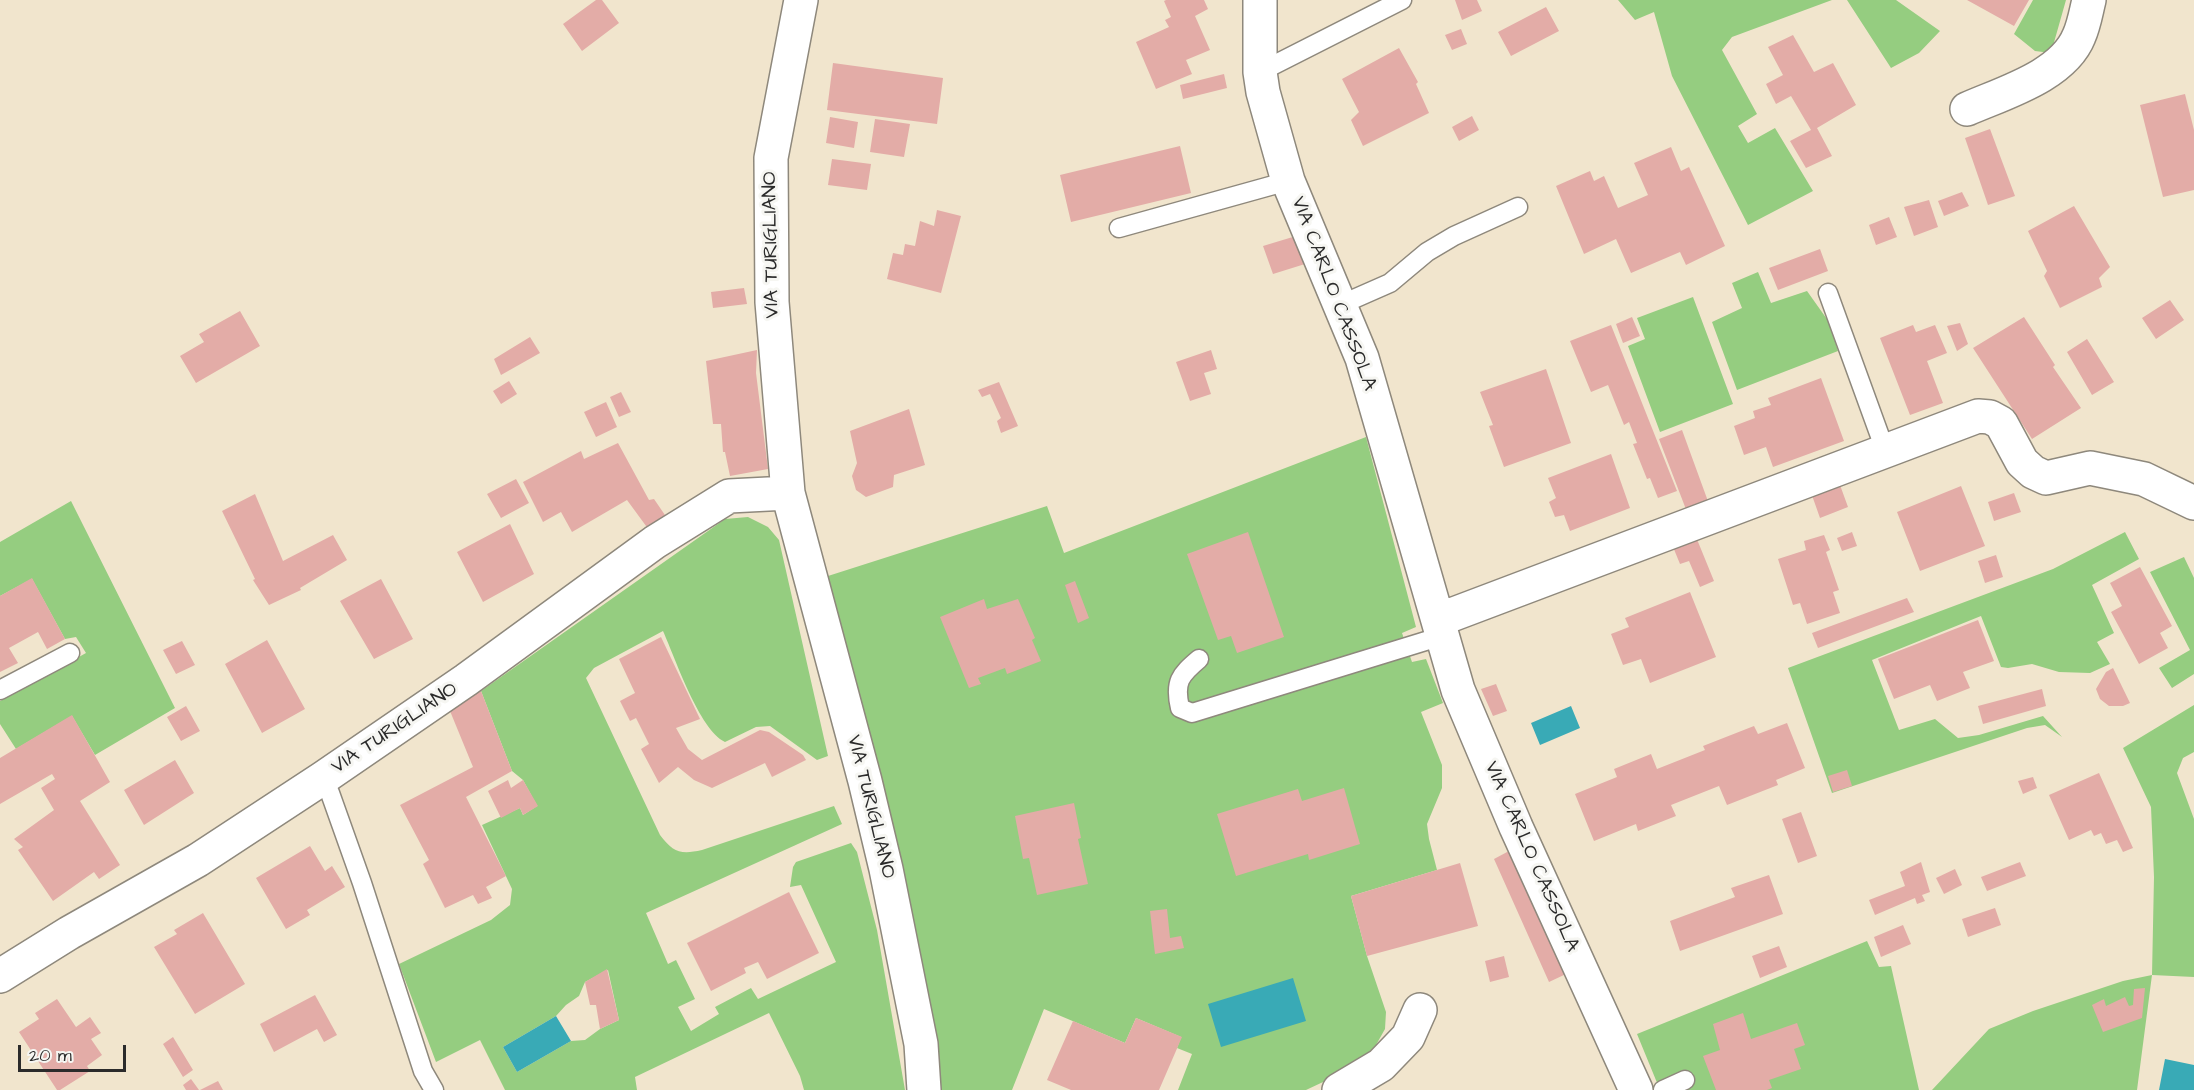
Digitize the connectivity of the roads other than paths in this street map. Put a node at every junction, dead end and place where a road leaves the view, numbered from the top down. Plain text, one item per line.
1 (801, 0) edge
2 (1260, 0) edge
3 (1402, 0) edge
4 (2089, 0) edge
5 (1260, 72) junction
6 (1967, 109) dead end
7 (1288, 181) junction
8 (1518, 207) dead end
9 (1119, 228) dead end
10 (1828, 293) dead end
11 (1340, 305) junction
12 (1885, 450) junction
13 (788, 493) junction
14 (2194, 503) edge
15 (1440, 628) junction
16 (70, 652) dead end
17 (1199, 659) dead end
18 (0, 690) edge
19 (323, 778) junction
20 (0, 976) edge
21 (1420, 1010) dead end
22 (1685, 1080) dead end
23 (434, 1090) edge
24 (924, 1090) edge
25 (1339, 1090) edge
26 (1636, 1090) edge
27 (1663, 1090) edge

1 - 13 street, VIA TURIGLIANO
2 - 5 street, VIA CARLO CASSOLA
3 - 5 lane
4 - 6 street
5 - 7 street, VIA CARLO CASSOLA
7 - 9 lane
7 - 11 street, VIA CARLO CASSOLA
8 - 11 lane
10 - 12 lane
11 - 15 street, VIA CARLO CASSOLA
12 - 14 street
12 - 15 street
13 - 19 street, VIA TURIGLIANO
13 - 24 street, VIA TURIGLIANO
15 - 17 lane
15 - 26 street, VIA CARLO CASSOLA
16 - 18 lane
19 - 20 street, VIA TURIGLIANO
19 - 23 lane
21 - 25 street
22 - 27 lane

